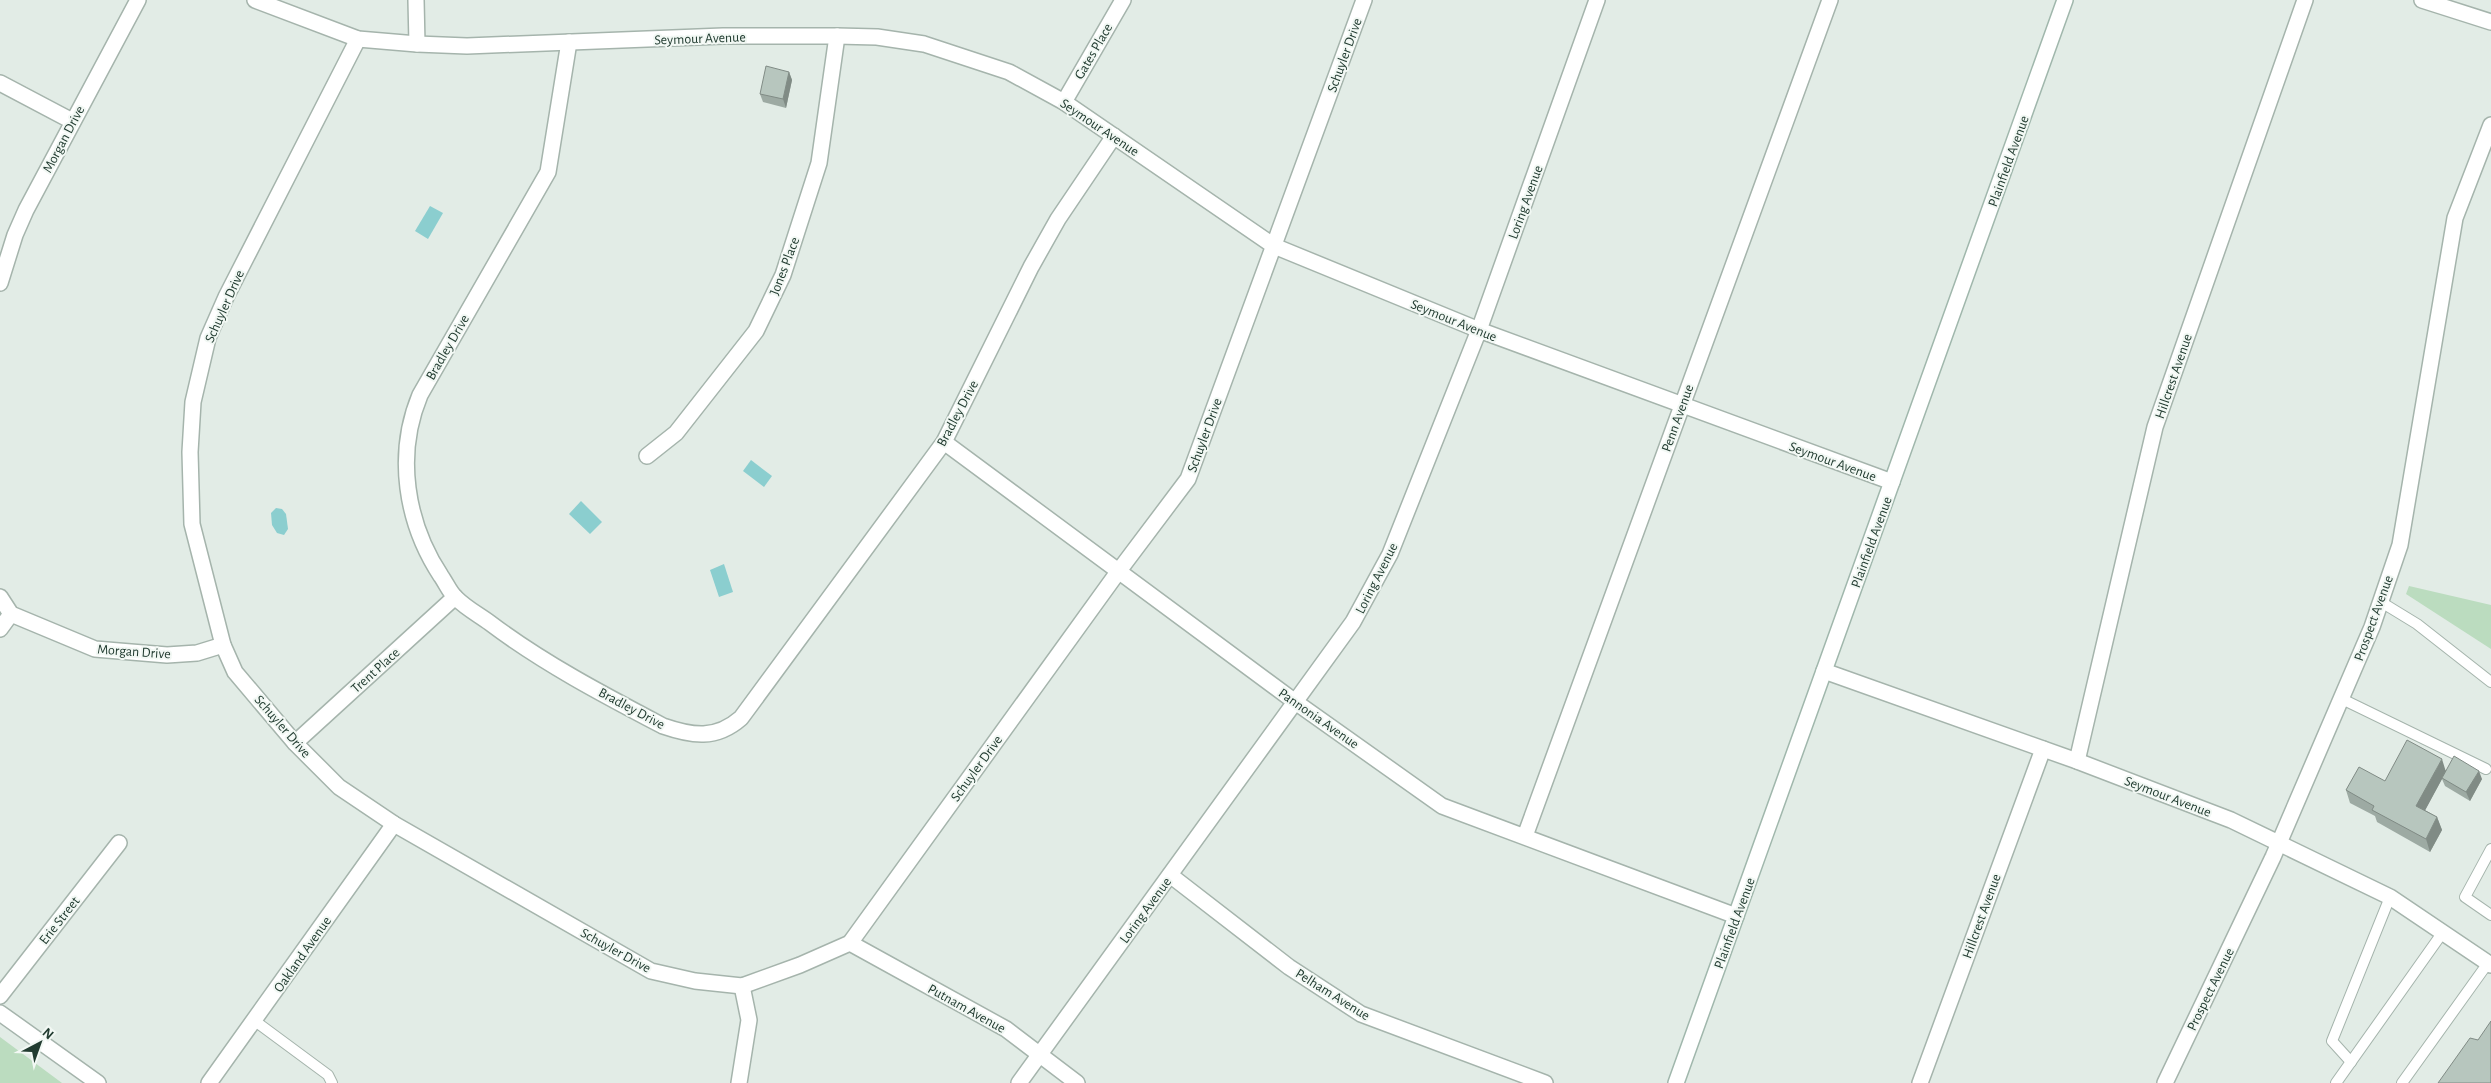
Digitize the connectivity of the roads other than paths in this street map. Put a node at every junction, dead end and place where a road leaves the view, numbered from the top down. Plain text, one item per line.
1 (138, 0) edge
2 (255, 0) edge
3 (416, 0) edge
4 (1123, 0) edge
5 (1364, 0) edge
6 (1597, 0) edge
7 (1830, 0) edge
8 (2065, 0) edge
9 (2305, 0) edge
10 (2422, 0) edge
11 (2491, 22) edge
12 (838, 36) junction
13 (358, 39) junction
14 (569, 42) junction
15 (417, 44) junction
16 (0, 83) edge
17 (1064, 102) junction
18 (72, 121) junction
19 (2491, 125) edge
20 (1114, 136) junction
21 (1274, 246) junction
22 (0, 283) edge
23 (1479, 330) junction
24 (1682, 405) junction
25 (944, 442) junction
26 (647, 456) dead end
27 (1892, 482) junction
28 (1118, 572) junction
29 (0, 598) edge
30 (455, 598) junction
31 (2381, 602) junction
32 (11, 614) junction
33 (0, 629) edge
34 (224, 645) junction
35 (1824, 671) junction
36 (2491, 682) edge
37 (2342, 699) junction
38 (1294, 701) junction
39 (294, 743) junction
40 (2043, 749) junction
41 (2077, 761) junction
42 (2486, 769) dead end
43 (394, 824) junction
44 (1525, 836) junction
45 (119, 844) dead end
46 (2279, 844) junction
47 (2491, 849) edge
48 (1170, 876) junction
49 (2390, 897) junction
50 (2491, 915) edge
51 (1736, 916) junction
52 (2443, 932) junction
53 (850, 943) junction
54 (2490, 964) edge
55 (742, 986) junction
56 (0, 996) edge
57 (0, 1013) edge
58 (256, 1021) junction
59 (1039, 1056) junction
60 (2351, 1062) junction
61 (98, 1083) edge
62 (210, 1083) edge
63 (332, 1083) edge
64 (739, 1083) edge
65 (1019, 1083) edge
66 (1077, 1083) edge
67 (1546, 1083) edge
68 (1676, 1083) edge
69 (1920, 1083) edge
70 (2165, 1083) edge
71 (2336, 1083) edge
72 (2402, 1083) edge

1 - 18 street, Morgan Drive
2 - 13 street, Seymour Avenue
3 - 15 street
4 - 17 street, Gates Place
5 - 21 street, Schuyler Drive
6 - 23 street, Loring Avenue
7 - 24 street, Penn Avenue
8 - 27 street, Plainfield Avenue
9 - 41 street, Hillcrest Avenue
10 - 11 street
12 - 14 street, Seymour Avenue
12 - 17 street, Seymour Avenue
12 - 26 street, Jones Place
13 - 15 street, Seymour Avenue
13 - 34 street, Schuyler Drive
14 - 15 street, Seymour Avenue
14 - 30 street, Bradley Drive
16 - 18 street
17 - 20 street, Seymour Avenue
18 - 22 street, Morgan Drive
19 - 31 street, Prospect Avenue
20 - 21 street, Seymour Avenue
20 - 25 street, Bradley Drive
21 - 23 street, Seymour Avenue
21 - 28 street, Schuyler Drive
23 - 24 street, Seymour Avenue
23 - 38 street, Loring Avenue
24 - 27 street, Seymour Avenue
24 - 44 street, Penn Avenue
25 - 28 street, Pannonia Avenue
25 - 30 street, Bradley Drive
27 - 35 street, Plainfield Avenue
28 - 38 street, Pannonia Avenue
28 - 53 street, Schuyler Drive
29 - 32 street
30 - 39 street, Trent Place
31 - 36 lane
31 - 37 street, Prospect Avenue
32 - 33 street
32 - 34 street, Morgan Drive
34 - 39 street, Schuyler Drive
35 - 40 street, Seymour Avenue
35 - 51 street, Plainfield Avenue
37 - 42 lane
37 - 46 street, Prospect Avenue
38 - 44 street, Pannonia Avenue
38 - 48 street, Loring Avenue
39 - 43 street, Schuyler Drive
40 - 41 street, Seymour Avenue
40 - 69 street, Hillcrest Avenue
41 - 46 street, Seymour Avenue
43 - 55 street, Schuyler Drive
43 - 58 street, Oakland Avenue
44 - 51 street, Pannonia Avenue
45 - 56 street, Erie Street
46 - 49 street, Seymour Avenue
46 - 70 street, Prospect Avenue
47 - 50 lane
48 - 59 street, Loring Avenue
48 - 67 street, Pelham Avenue
49 - 52 street, Seymour Avenue
49 - 60 lane
51 - 68 street, Plainfield Avenue
52 - 54 street, Seymour Avenue
52 - 60 lane
53 - 55 street, Schuyler Drive
53 - 59 street, Putnam Avenue
54 - 72 lane
55 - 64 street
57 - 61 street
58 - 62 street, Oakland Avenue
58 - 63 lane
59 - 65 street, Loring Avenue
59 - 66 street, Putnam Avenue
60 - 71 lane

